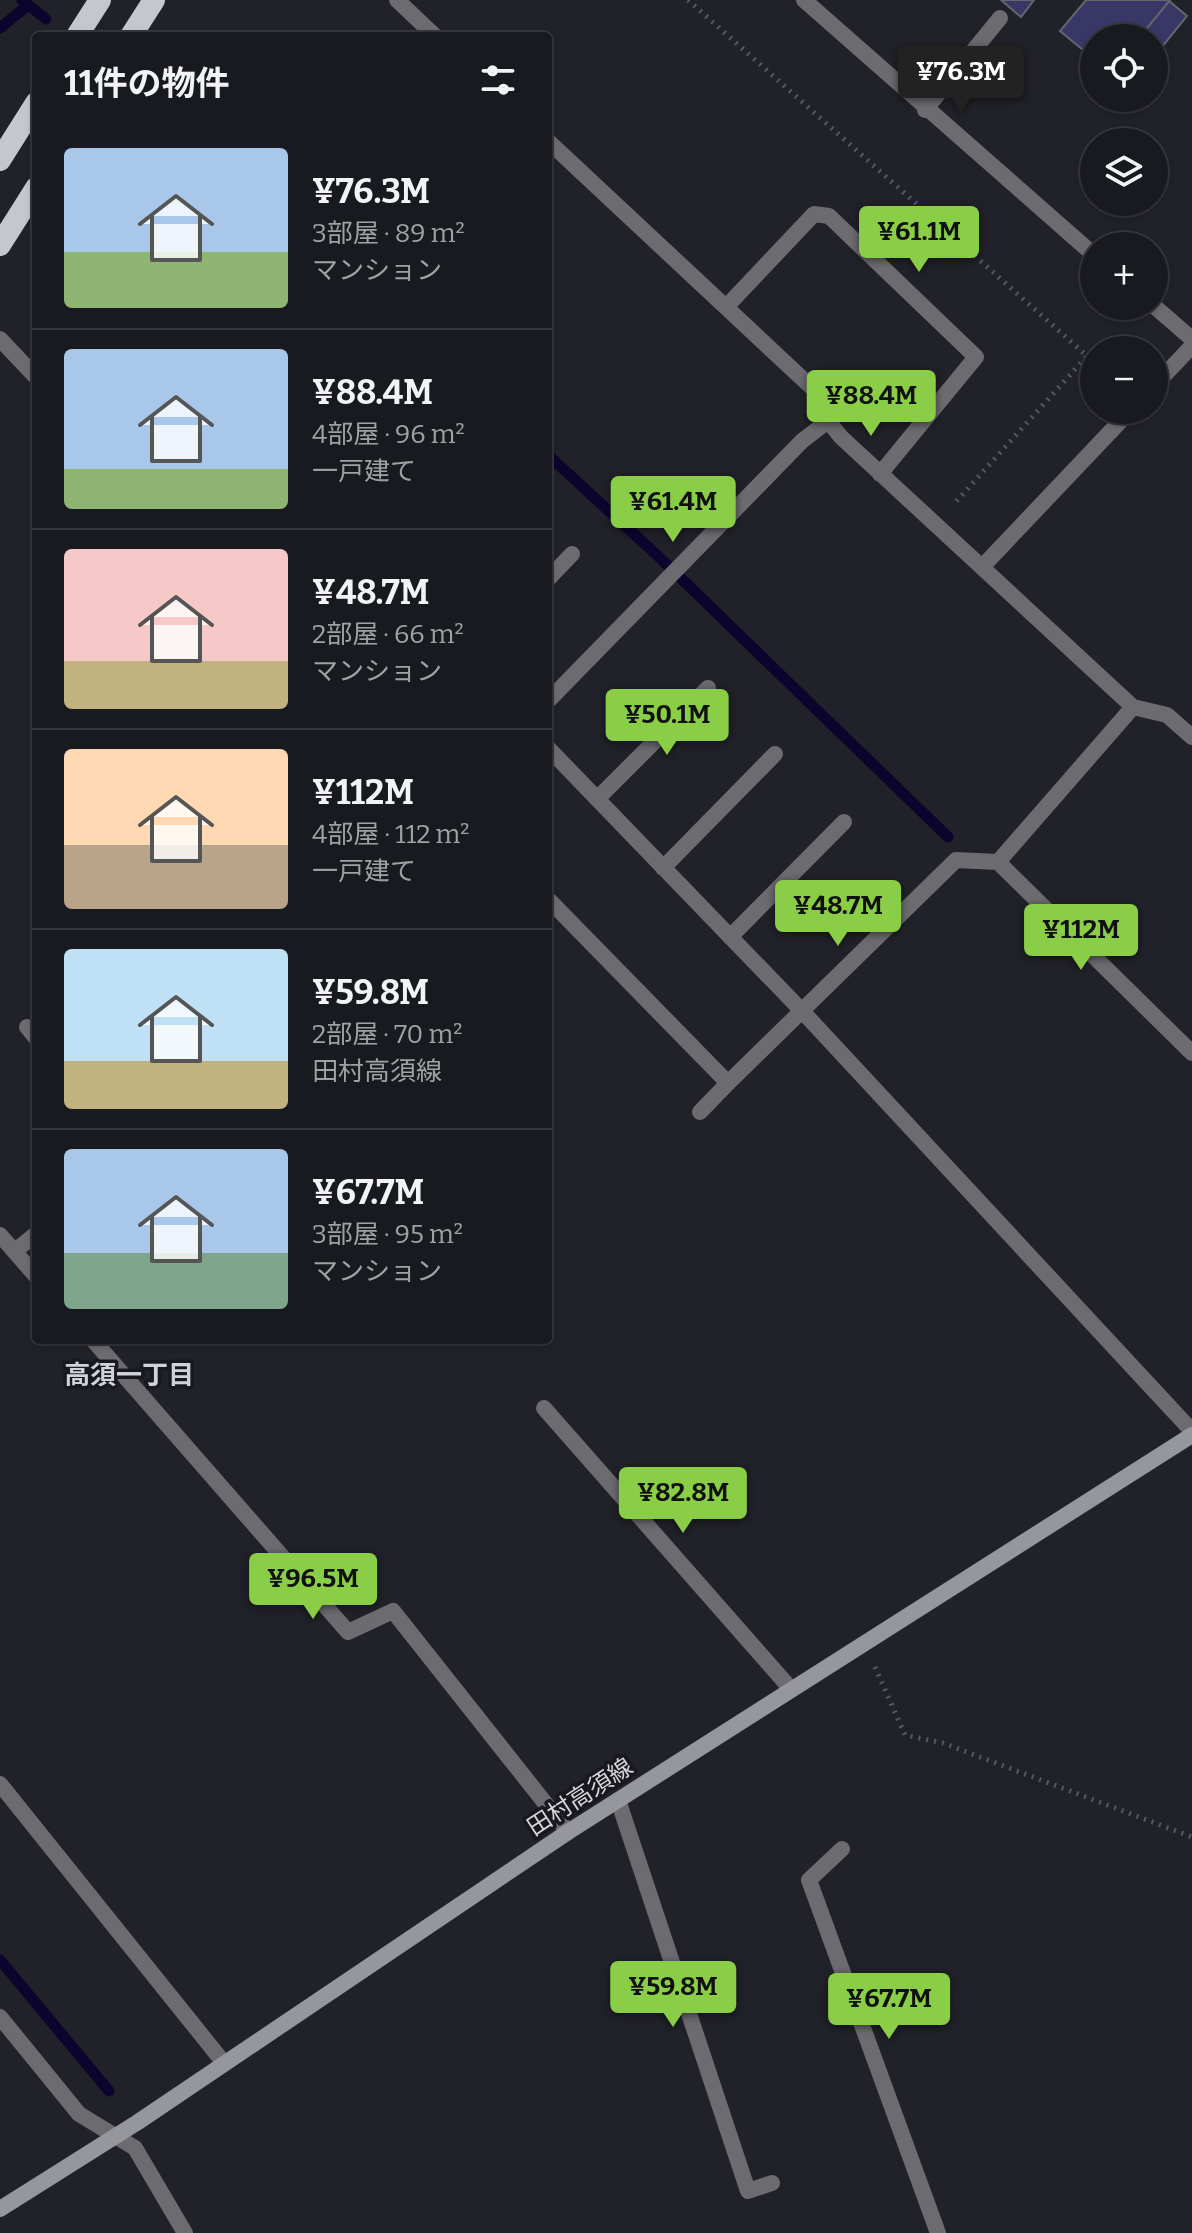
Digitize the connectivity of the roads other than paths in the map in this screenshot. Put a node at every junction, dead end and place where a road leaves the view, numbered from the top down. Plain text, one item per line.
1 (100, 0) edge
2 (154, 0) edge
3 (397, 0) edge
4 (814, 3) edge
5 (1000, 18) dead end
6 (80, 32) edge
7 (134, 32) edge
8 (431, 32) edge
9 (32, 109) edge
10 (925, 110) junction
11 (552, 145) edge
12 (0, 160) edge
13 (32, 194) edge
14 (1080, 243) edge
15 (0, 245) edge
16 (726, 307) junction
17 (1168, 318) edge
18 (0, 339) edge
19 (1192, 339) edge
20 (1192, 346) edge
21 (1168, 371) edge
22 (32, 373) edge
23 (828, 421) junction
24 (1118, 424) edge
25 (880, 474) junction
26 (572, 554) dead end
27 (982, 567) junction
28 (552, 575) edge
29 (708, 688) dead end
30 (552, 697) edge
31 (1133, 707) junction
32 (1192, 737) edge
33 (552, 752) edge
34 (775, 754) dead end
35 (597, 799) junction
36 (844, 822) dead end
37 (998, 862) junction
38 (663, 868) junction
39 (552, 903) edge
40 (730, 937) junction
41 (802, 1011) junction
42 (1192, 1053) edge
43 (728, 1083) junction
44 (700, 1112) dead end
45 (0, 1235) edge
46 (32, 1237) edge
47 (15, 1251) junction
48 (32, 1271) edge
49 (96, 1344) edge
50 (544, 1408) dead end
51 (1192, 1433) edge
52 (791, 1689) junction
53 (0, 1784) edge
54 (618, 1800) junction
55 (568, 1832) junction
56 (842, 1849) dead end
57 (0, 2017) edge
58 (224, 2063) junction
59 (113, 2137) junction
60 (772, 2183) dead end
61 (0, 2209) edge
62 (185, 2233) edge
63 (938, 2233) edge

1 - 6 highway
2 - 7 highway
3 - 8 street
4 - 10 street
5 - 10 street
9 - 12 highway
10 - 14 street
11 - 16 street
13 - 15 highway
16 - 23 street
16 - 25 street
17 - 19 street
18 - 22 street
20 - 21 street
23 - 25 street
23 - 30 street
24 - 27 street
25 - 27 street
26 - 28 street
27 - 31 street
29 - 35 street
31 - 32 street
31 - 37 street
33 - 35 street
34 - 38 street
35 - 38 street
36 - 40 street
37 - 41 street
37 - 42 street
38 - 40 street
39 - 43 street
40 - 41 street
41 - 43 street
41 - 51 street
43 - 44 street
45 - 47 street
46 - 47 street
47 - 48 street
49 - 55 street
50 - 52 street
51 - 52 main road, 田村高須線
52 - 54 main road, 田村高須線
53 - 58 street
54 - 55 main road, 田村高須線
54 - 60 street
55 - 58 main road, 田村高須線
56 - 63 street
57 - 59 street
58 - 59 main road, 田村高須線
59 - 61 main road, 田村高須線
59 - 62 street

